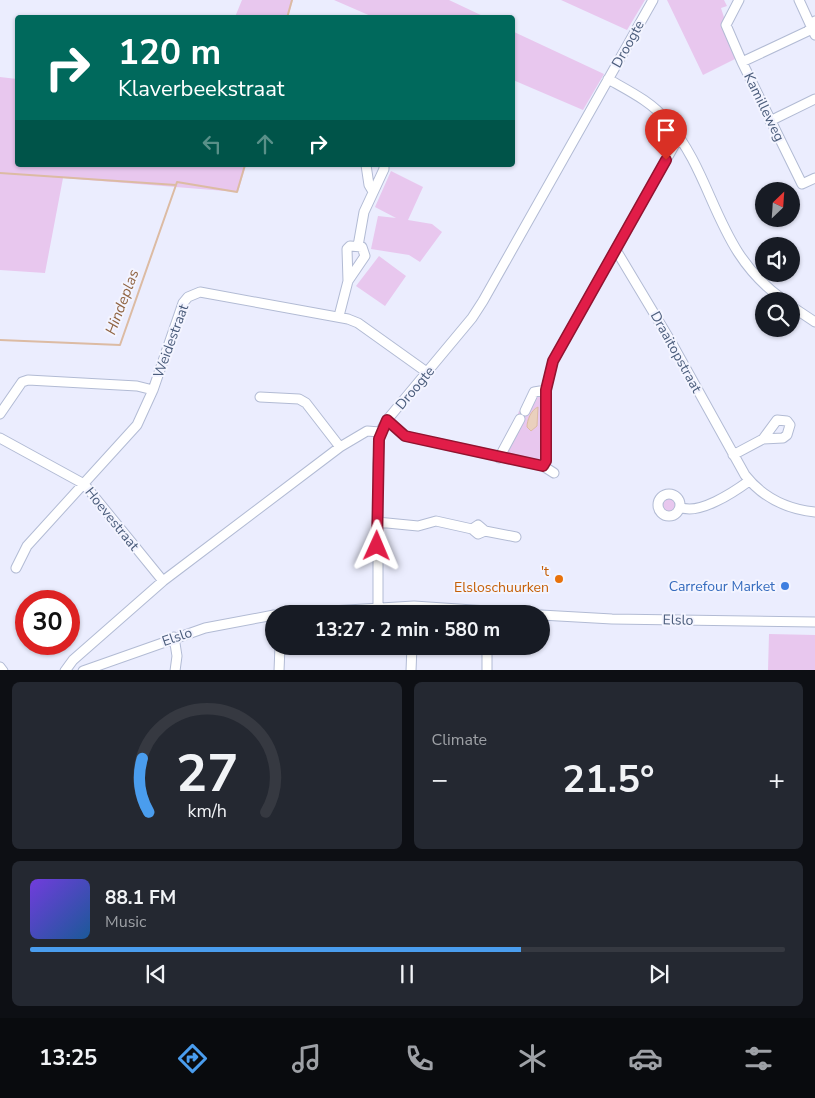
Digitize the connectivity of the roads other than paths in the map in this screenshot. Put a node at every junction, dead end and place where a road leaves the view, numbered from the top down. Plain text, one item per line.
1 (653, 0) edge
2 (739, 0) edge
3 (798, 0) edge
4 (814, 27) edge
5 (742, 62) junction
6 (608, 79) junction
7 (815, 99) edge
8 (770, 120) junction
9 (682, 140) junction
10 (366, 167) edge
11 (384, 167) edge
12 (815, 178) edge
13 (372, 190) junction
14 (358, 246) junction
15 (616, 250) junction
16 (348, 282) junction
17 (774, 292) edge
18 (800, 312) edge
19 (339, 316) junction
20 (815, 322) edge
21 (428, 373) junction
22 (153, 390) junction
23 (546, 390) junction
24 (260, 397) dead end
25 (1, 409) edge
26 (387, 420) junction
27 (380, 432) junction
28 (0, 438) edge
29 (763, 439) dead end
30 (340, 447) junction
31 (734, 455) junction
32 (499, 458) junction
33 (543, 466) junction
34 (554, 473) dead end
35 (749, 481) junction
36 (84, 484) junction
37 (680, 507) dead end
38 (815, 512) edge
39 (377, 522) junction
40 (516, 537) dead end
41 (16, 568) dead end
42 (164, 581) junction
43 (378, 605) edge
44 (265, 616) edge
45 (550, 616) edge
46 (815, 622) edge
47 (174, 638) junction
48 (280, 655) edge
49 (412, 655) edge
50 (487, 655) edge
51 (0, 667) edge
52 (3, 670) edge
53 (65, 670) edge
54 (82, 670) edge
55 (175, 670) edge
56 (279, 670) edge
57 (411, 670) edge
58 (487, 670) edge

1 - 6 street, Droogte
2 - 5 street
3 - 4 street
4 - 5 street, Kamilleweg
5 - 8 street, Kamilleweg
6 - 9 street
6 - 21 street, Droogte
7 - 8 street
8 - 12 street, Kamilleweg
9 - 15 street
9 - 17 street
10 - 13 street
11 - 13 street
13 - 14 street
14 - 16 street
14 - 16 street
15 - 23 street
15 - 31 street, Draaitopstraat
16 - 19 street
18 - 20 street
19 - 21 street, Weidestraat
19 - 22 street, Weidestraat
21 - 26 street, Droogte
22 - 25 street
22 - 36 street, Weidestraat
23 - 32 street
23 - 33 street
24 - 30 street
26 - 27 street, Droogte
26 - 32 street
27 - 30 street
27 - 39 street
28 - 36 street, Hoevestraat
29 - 31 street
30 - 42 street
31 - 35 street, Draaitopstraat
32 - 33 street
33 - 34 street
35 - 37 street
35 - 38 street, Draaitopstraat
36 - 41 street, Weidestraat
36 - 42 street, Hoevestraat
39 - 40 street
39 - 43 street
42 - 53 street
44 - 47 street, Elslo
45 - 46 street, Elslo
47 - 54 street, Elslo
47 - 55 street
48 - 56 street
49 - 57 street
50 - 58 street
51 - 52 street

